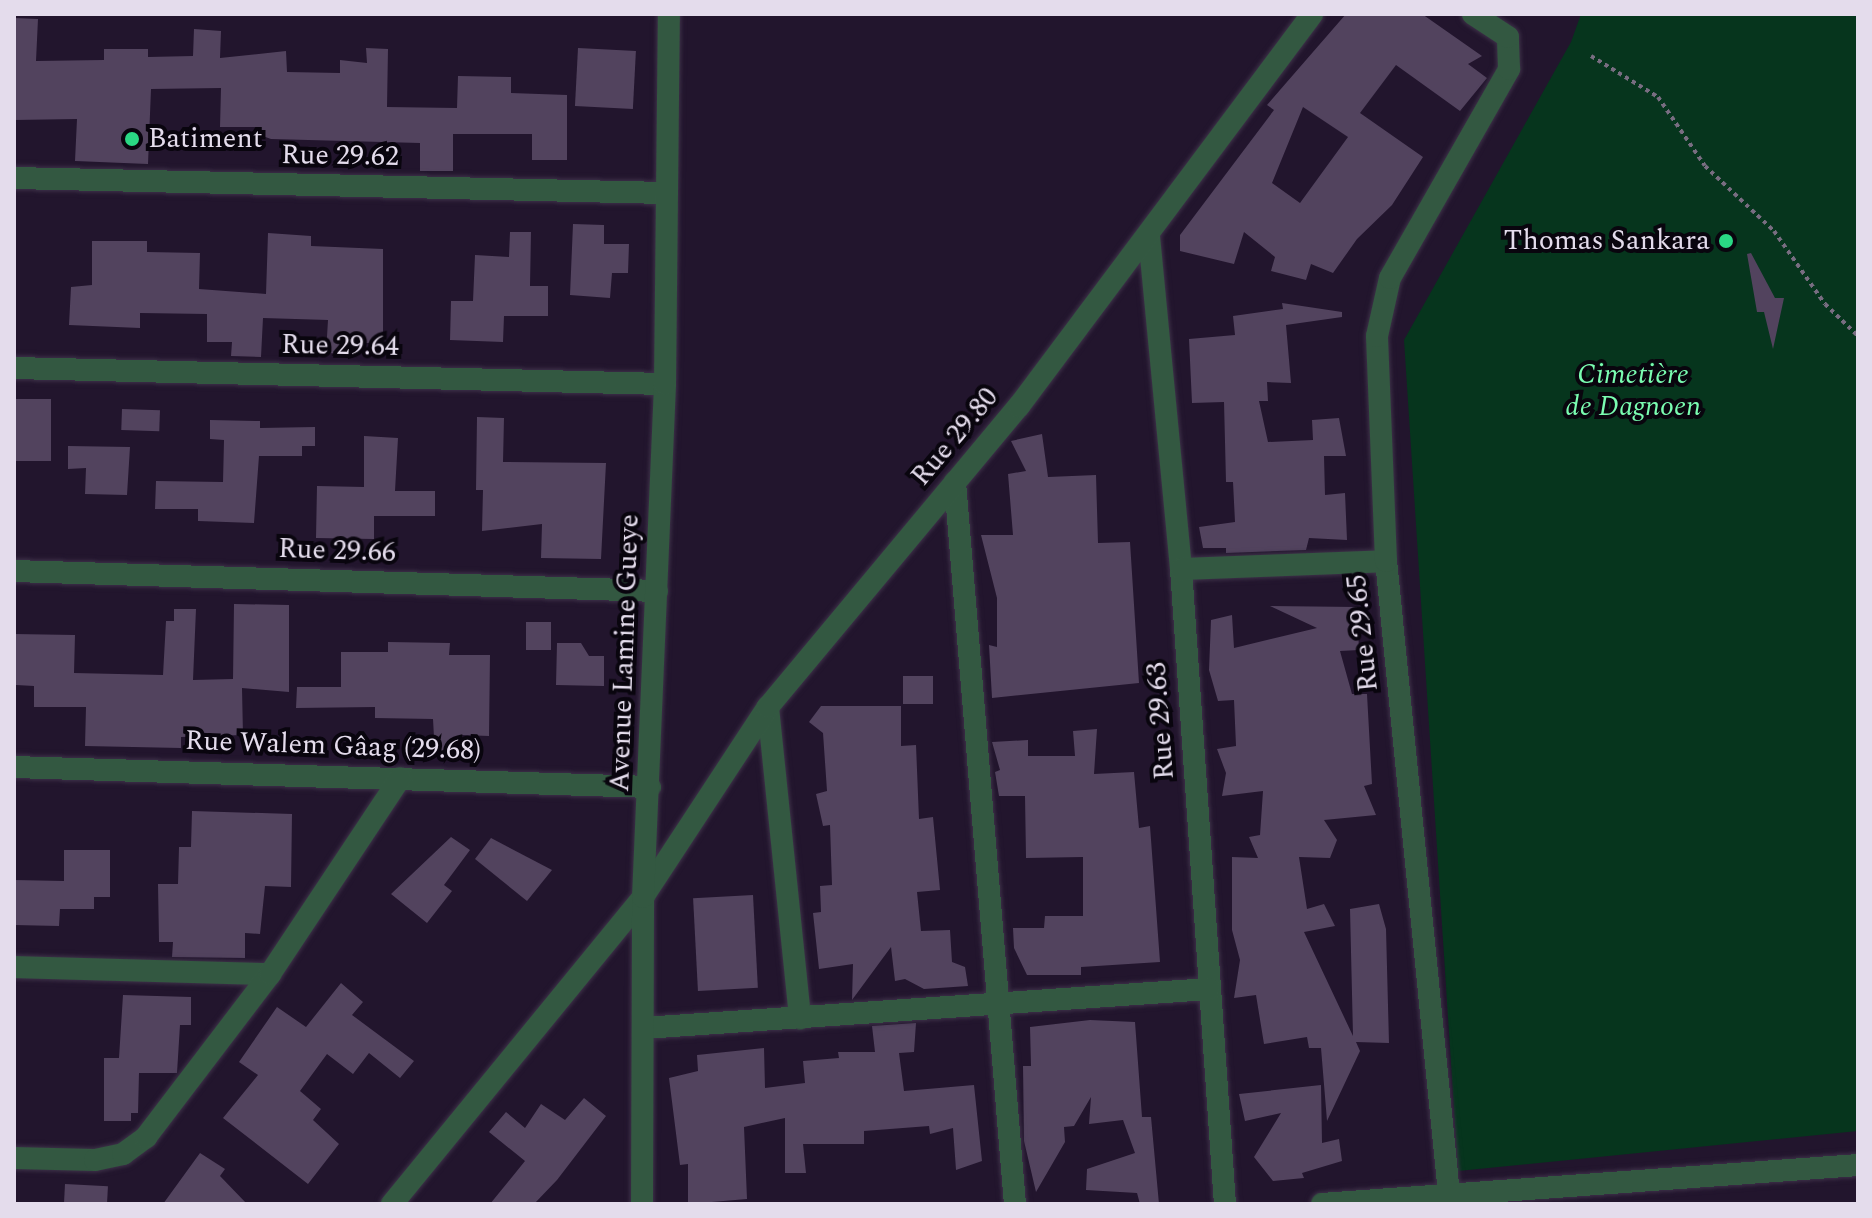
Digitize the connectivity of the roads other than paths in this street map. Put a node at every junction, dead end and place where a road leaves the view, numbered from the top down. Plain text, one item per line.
1 (669, 14) edge
2 (1312, 14) edge
3 (1473, 14) edge
4 (14, 178) edge
5 (665, 193) junction
6 (1149, 236) junction
7 (14, 368) edge
8 (665, 384) junction
9 (955, 482) junction
10 (1386, 561) junction
11 (1181, 569) junction
12 (14, 571) edge
13 (657, 591) junction
14 (768, 707) junction
15 (14, 767) edge
16 (400, 778) junction
17 (650, 787) junction
18 (643, 897) junction
19 (14, 967) edge
20 (270, 974) junction
21 (1209, 989) junction
22 (1000, 1006) junction
23 (800, 1018) junction
24 (644, 1028) junction
25 (14, 1158) edge
26 (1858, 1165) edge
27 (1450, 1200) edge
28 (392, 1204) edge
29 (642, 1204) edge
30 (1015, 1204) edge
31 (1225, 1204) edge
32 (1322, 1204) edge

1 - 5 street, Avenue Lamine Gueye
2 - 6 street, Rue 29.80
3 - 10 street, Rue 29.65
4 - 5 street, Rue 29.62
5 - 8 street, Avenue Lamine Gueye
6 - 9 street, Rue 29.80
6 - 11 street, Rue 29.63
7 - 8 street, Rue 29.64
8 - 13 street, Avenue Lamine Gueye
9 - 14 street, Rue 29.80
9 - 22 street
10 - 11 street
10 - 27 street, Rue 29.65
11 - 21 street, Rue 29.63
12 - 13 street, Rue 29.66
13 - 17 street, Avenue Lamine Gueye
14 - 18 street, Rue 29.80
14 - 23 street
15 - 16 street, Rue Walem Gâag (29.68)
16 - 17 street, Rue Walem Gâag (29.68)
16 - 20 street
17 - 18 street, Avenue Lamine Gueye
18 - 24 street, Avenue Lamine Gueye
18 - 28 street
19 - 20 street
20 - 25 street
21 - 22 street
21 - 31 street, Rue 29.63
22 - 23 street
22 - 30 street
23 - 24 street
24 - 29 street, Avenue Lamine Gueye
26 - 27 street
27 - 32 street

